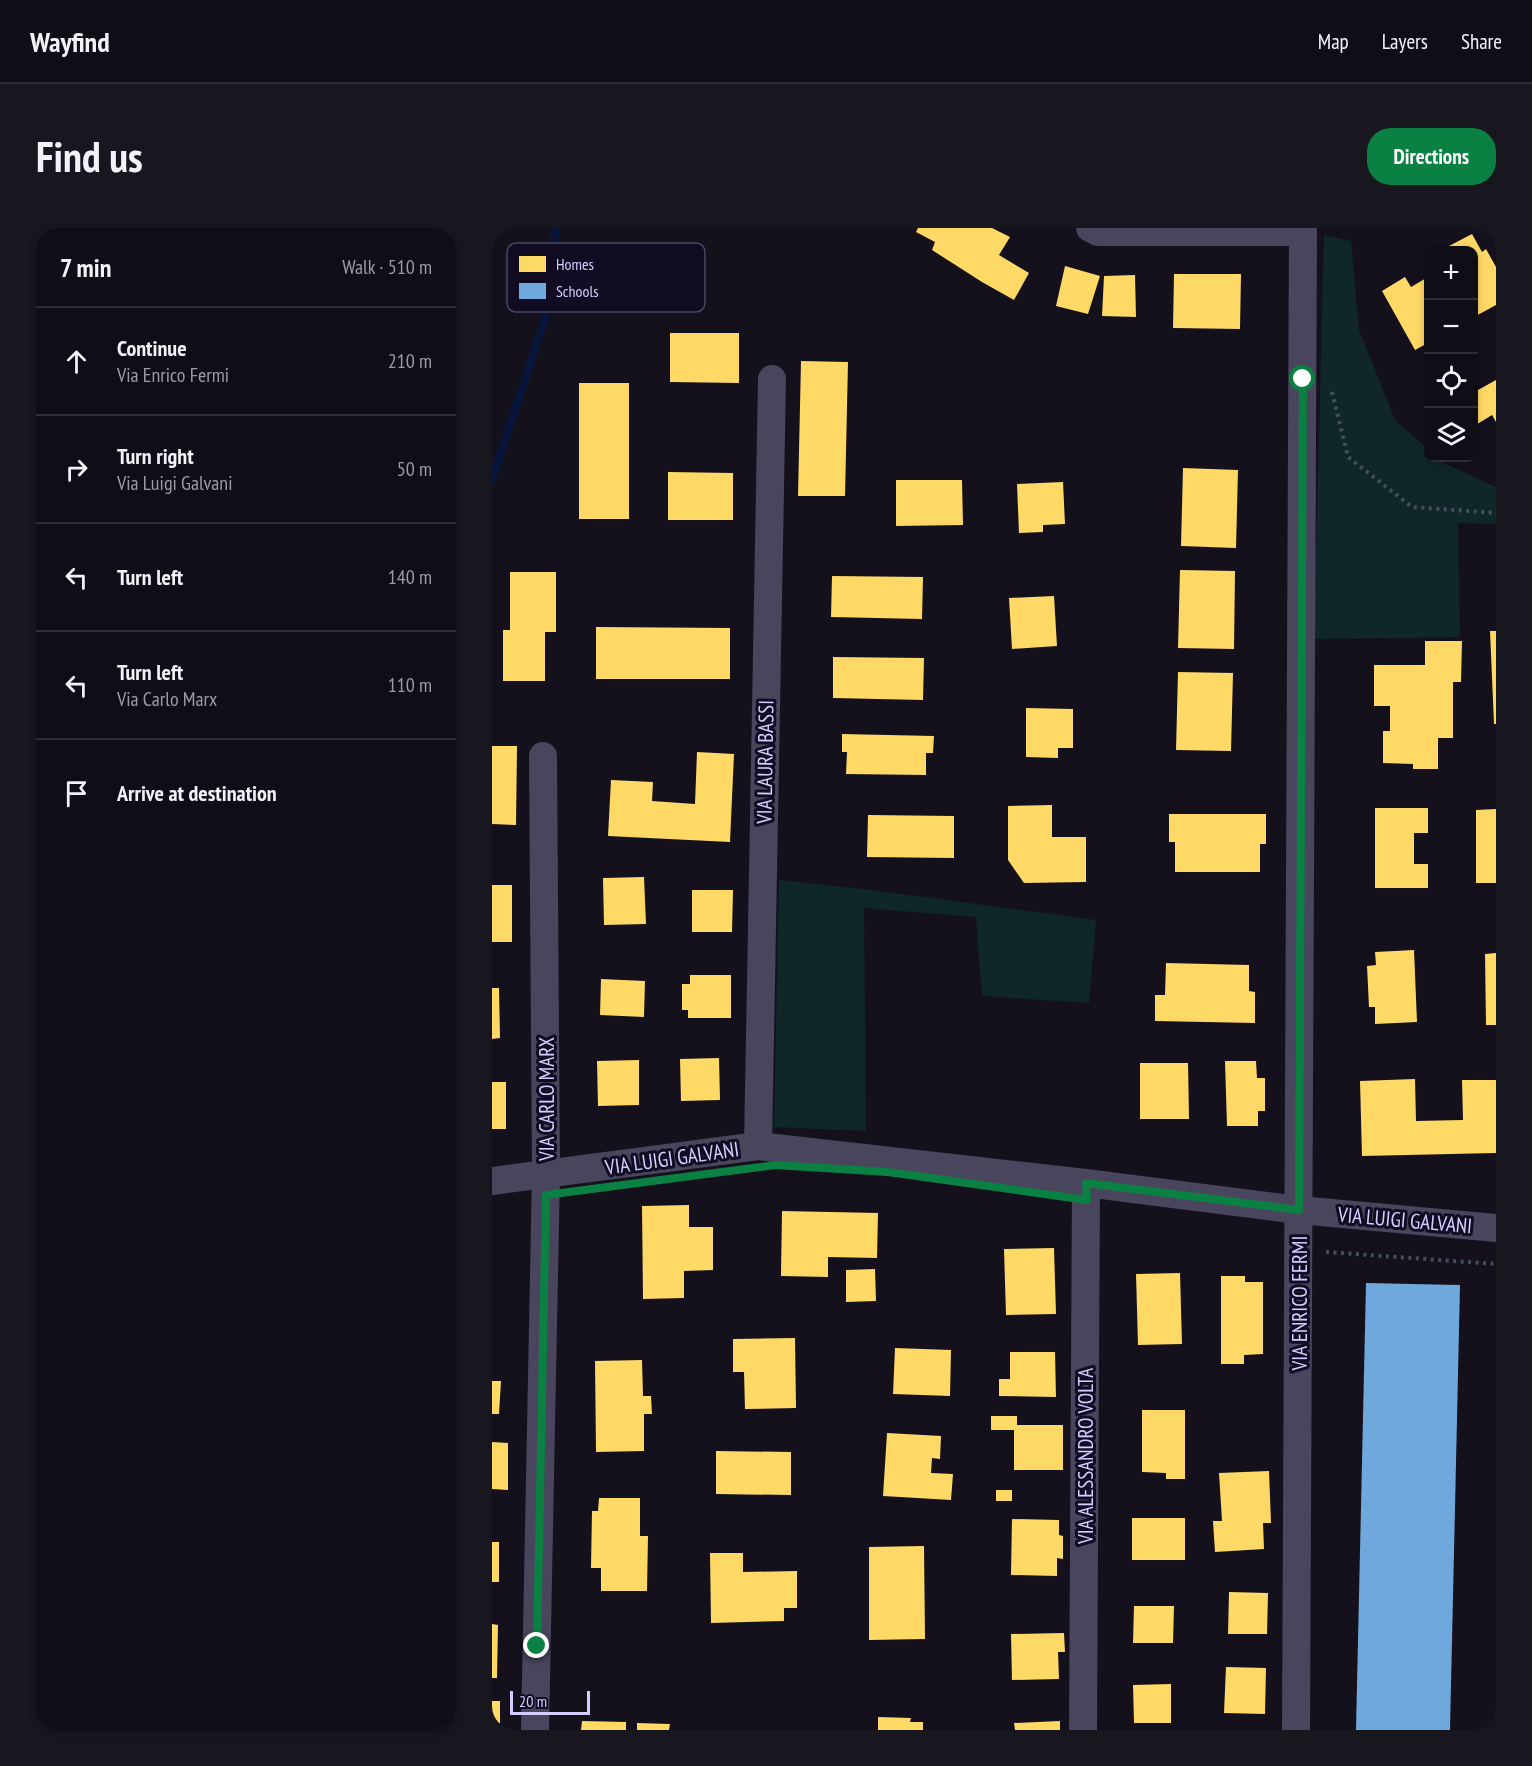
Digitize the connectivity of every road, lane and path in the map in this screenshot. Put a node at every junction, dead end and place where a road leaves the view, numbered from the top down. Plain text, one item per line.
1 (1090, 228) edge
2 (1302, 230) edge
3 (772, 379) dead end
4 (1329, 382) dead end
5 (1496, 513) edge
6 (543, 756) dead end
7 (758, 1146) junction
8 (546, 1174) junction
9 (492, 1181) edge
10 (1086, 1183) junction
11 (1299, 1210) junction
12 (1496, 1228) edge
13 (1299, 1240) junction
14 (1496, 1264) edge
15 (535, 1730) edge
16 (1083, 1730) edge
17 (1296, 1730) edge

1 - 2 street
2 - 11 street, VIA ENRICO FERMI
3 - 7 street, VIA LAURA BASSI
4 - 5 path
6 - 8 street, VIA CARLO MARX
7 - 8 street, VIA LUIGI GALVANI
7 - 10 street, VIA LUIGI GALVANI
8 - 9 street, VIA LUIGI GALVANI
8 - 15 street, VIA CARLO MARX
10 - 11 street, VIA LUIGI GALVANI
10 - 16 street, VIA ALESSANDRO VOLTA
11 - 12 street, VIA LUIGI GALVANI
11 - 13 street, VIA ENRICO FERMI
13 - 14 path
13 - 17 street, VIA ENRICO FERMI

